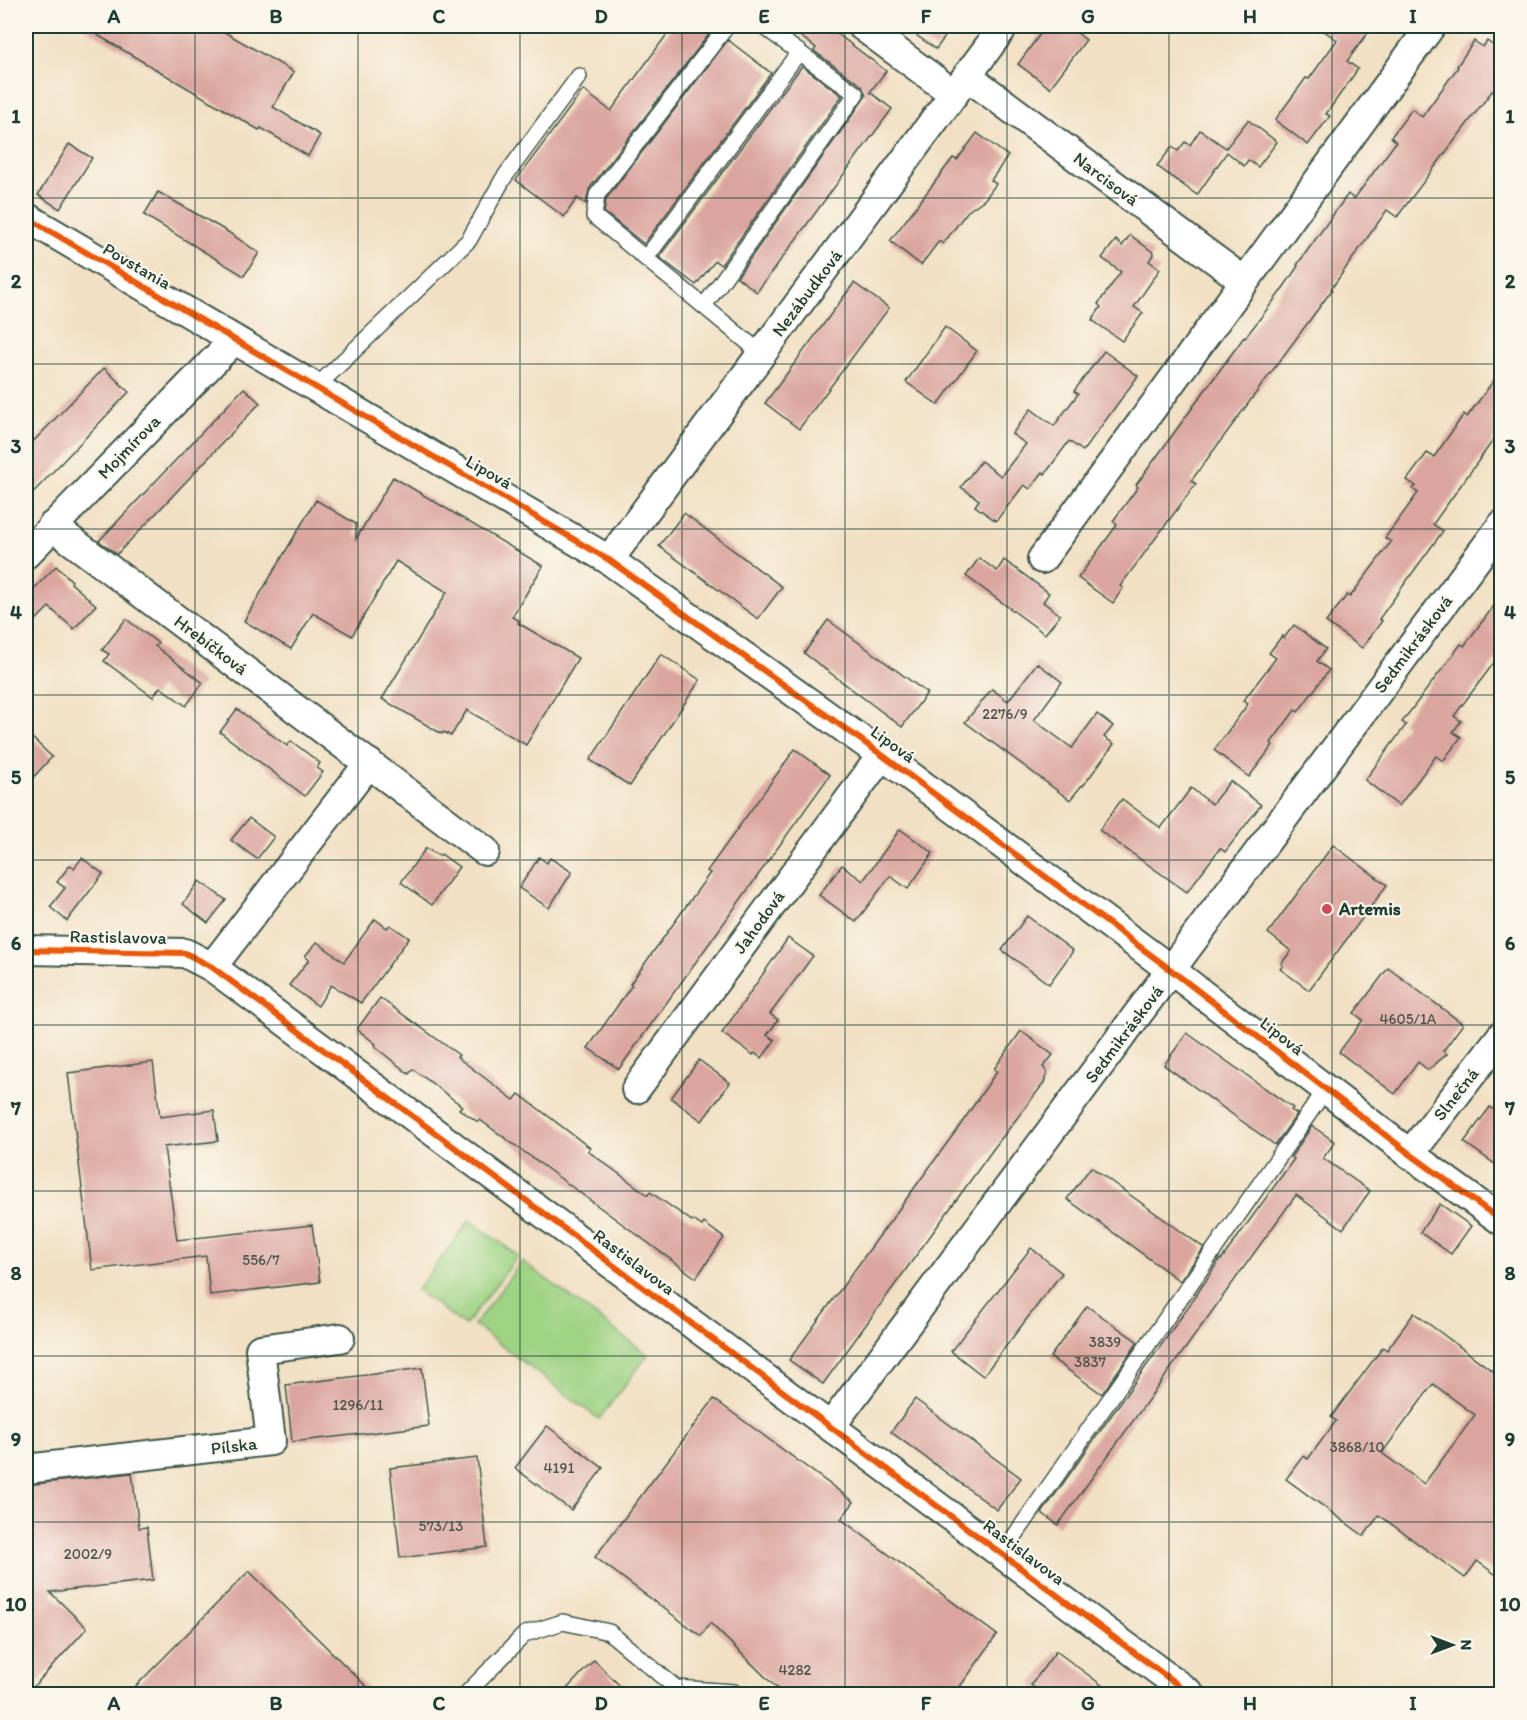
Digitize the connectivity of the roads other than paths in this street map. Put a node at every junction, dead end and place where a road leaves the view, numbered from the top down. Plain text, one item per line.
1 (727, 26) edge
2 (763, 26) edge
3 (862, 26) edge
4 (1004, 26) edge
5 (1431, 26) edge
6 (799, 52) junction
7 (579, 76) dead end
8 (961, 85) junction
9 (26, 217) edge
10 (646, 258) junction
11 (1244, 281) junction
12 (704, 306) junction
13 (234, 340) junction
14 (762, 354) junction
15 (315, 388) junction
16 (1502, 525) edge
17 (52, 526) junction
18 (26, 554) edge
19 (1042, 559) dead end
20 (609, 560) junction
21 (882, 755) junction
22 (369, 764) junction
23 (484, 851) dead end
24 (26, 950) edge
25 (212, 967) junction
26 (1172, 970) junction
27 (1502, 1035) edge
28 (636, 1089) dead end
29 (1326, 1089) junction
30 (1410, 1154) junction
31 (1502, 1221) edge
32 (340, 1338) dead end
33 (831, 1426) junction
34 (26, 1469) edge
35 (1002, 1554) junction
36 (466, 1695) edge
37 (736, 1695) edge
38 (1190, 1695) edge

1 - 10 lane
2 - 6 lane
3 - 8 street, Narcisová
4 - 8 street, Nezábudková
5 - 11 street
6 - 10 lane
6 - 12 lane
7 - 15 lane
8 - 11 street, Narcisová
8 - 14 street, Nezábudková
9 - 13 street, Povstania
10 - 12 lane
11 - 19 street
12 - 14 lane
13 - 15 street, Lipová
13 - 17 street, Mojmírova
14 - 20 street, Nezábudková
15 - 20 street, Lipová
16 - 26 street, Sedmikrásková
17 - 18 street, Mojmírova
17 - 22 street, Hrebíčková
20 - 21 street, Lipová
21 - 26 street, Lipová
21 - 28 street, Jahodová
22 - 23 street, Hrebíčková
22 - 25 street
24 - 25 street, Rastislavova
25 - 33 street, Rastislavova
26 - 29 street, Lipová
26 - 33 street, Sedmikrásková
27 - 30 street, Slnečná
29 - 30 street, Lipová
29 - 35 lane
30 - 31 street, Lipová
32 - 34 street, Pílska
33 - 35 street, Rastislavova
35 - 38 street, Rastislavova
36 - 37 lane

